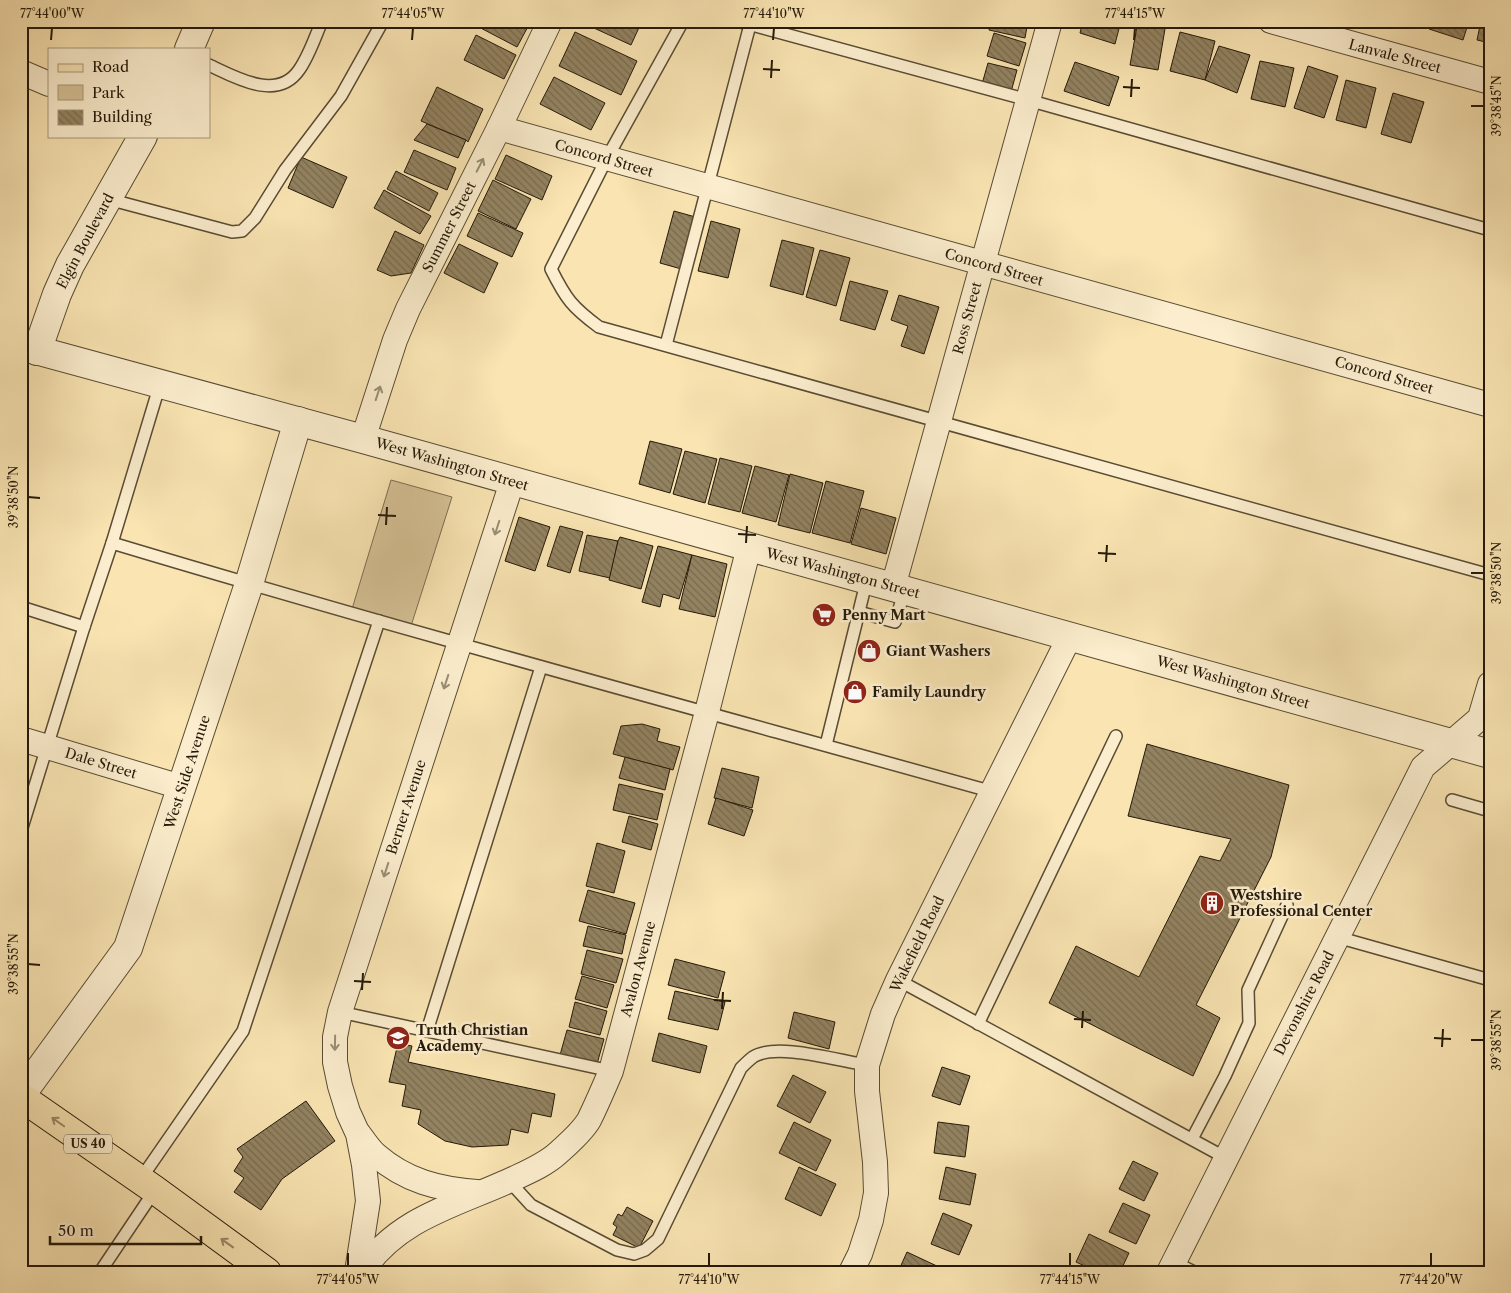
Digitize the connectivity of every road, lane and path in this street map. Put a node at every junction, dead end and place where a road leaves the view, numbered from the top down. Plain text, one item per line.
1 (201, 21) edge
2 (322, 21) edge
3 (383, 21) edge
4 (550, 21) edge
5 (683, 21) edge
6 (738, 21) edge
7 (1050, 21) edge
8 (1271, 21) edge
9 (750, 23) edge
10 (189, 48) edge
11 (210, 65) edge
12 (21, 72) edge
13 (1490, 82) edge
14 (48, 84) edge
15 (1028, 100) junction
16 (499, 128) junction
17 (142, 138) edge
18 (607, 158) junction
19 (707, 186) junction
20 (108, 199) junction
21 (1490, 230) edge
22 (983, 263) junction
23 (666, 345) junction
24 (29, 348) edge
25 (160, 384) junction
26 (1490, 405) edge
27 (298, 421) junction
28 (939, 421) junction
29 (363, 439) junction
30 (512, 482) junction
31 (112, 543) junction
32 (749, 547) junction
33 (1490, 575) edge
34 (867, 579) junction
35 (249, 584) junction
36 (899, 588) junction
37 (21, 607) edge
38 (858, 612) junction
39 (379, 621) junction
40 (84, 627) junction
41 (1070, 636) junction
42 (459, 643) junction
43 (541, 667) junction
44 (1490, 684) edge
45 (708, 712) junction
46 (1116, 736) dead end
47 (21, 739) edge
48 (1450, 743) junction
49 (826, 745) junction
50 (47, 746) junction
51 (1490, 754) edge
52 (181, 787) junction
53 (993, 792) junction
54 (1452, 800) dead end
55 (1490, 811) edge
56 (21, 831) edge
57 (1287, 905) dead end
58 (1337, 937) junction
59 (898, 980) junction
60 (1490, 980) edge
61 (340, 1012) junction
62 (978, 1024) junction
63 (428, 1031) junction
64 (867, 1065) junction
65 (611, 1071) junction
66 (21, 1096) edge
67 (358, 1134) junction
68 (1192, 1139) junction
69 (1226, 1158) junction
70 (413, 1178) junction
71 (509, 1181) junction
72 (365, 1183) junction
73 (147, 1185) junction
74 (484, 1192) junction
75 (1179, 1268) edge
76 (100, 1272) edge
77 (267, 1272) edge
78 (358, 1272) edge
79 (362, 1272) edge
80 (851, 1272) edge

1 - 10 street
2 - 11 lane
3 - 20 lane
4 - 16 street, Summer Street
5 - 18 lane
6 - 9 lane
7 - 15 street, Ross Street
8 - 13 street, Lanvale Street
9 - 15 lane
9 - 19 lane
12 - 14 street
15 - 21 lane
15 - 22 street, Ross Street
16 - 18 street, Concord Street
29 -> 16 street, Summer Street
17 - 20 street, Elgin Boulevard
18 - 19 street, Concord Street
18 - 23 lane
19 - 22 street, Concord Street
19 - 23 lane
20 - 24 street, Elgin Boulevard
22 - 26 street, Concord Street
22 - 28 street, Ross Street
23 - 28 lane
24 - 25 street, West Washington Street
25 - 27 street, West Washington Street
25 - 31 lane
27 - 29 street, West Washington Street
27 - 35 street, West Side Avenue
28 - 33 lane
28 - 36 street, Ross Street
29 - 30 street, West Washington Street
30 - 32 street, West Washington Street
30 -> 42 street, Berner Avenue
31 - 35 lane
31 - 40 lane
32 - 34 street, West Washington Street
32 - 45 street, Avalon Avenue
34 - 36 street, West Washington Street
34 - 38 lane
35 - 39 lane
35 - 52 street, West Side Avenue
36 - 38 lane
36 - 41 street, West Washington Street
37 - 40 lane
38 - 49 lane
39 - 42 lane
39 - 73 lane
40 - 50 lane
41 - 48 street, West Washington Street
41 - 53 street, Wakefield Road
42 - 43 lane
42 -> 61 street, Berner Avenue
43 - 45 lane
43 - 63 lane
44 - 48 street, Devonshire Road
45 - 49 lane
45 - 65 street, Avalon Avenue
46 - 62 lane
47 - 50 street, Dale Street
48 - 51 street, West Washington Street
48 - 58 street, Devonshire Road
49 - 53 lane
50 - 52 street, Dale Street
50 - 56 lane
52 - 66 street, West Side Avenue
53 - 59 street, Wakefield Road
54 - 55 lane
57 - 68 lane
58 - 60 lane
58 - 69 street, Devonshire Road
59 - 62 lane
59 - 64 street, Wakefield Road
61 - 63 lane
61 -> 67 street, Berner Avenue
62 - 68 lane
63 - 65 lane
64 - 71 lane
64 - 80 street, Wakefield Road
65 - 71 street, Avalon Avenue
73 -> 66 main road, US 40
67 - 70 street, Berner Avenue
67 - 72 street, Berner Avenue
68 - 69 lane
69 - 75 street, Devonshire Road
70 - 72 street
70 - 74 street, Berner Avenue
71 - 74 street, Avalon Avenue
72 - 78 street, Berner Avenue
73 - 76 lane
77 -> 73 main road, US 40
74 - 79 street, Avalon Avenue

